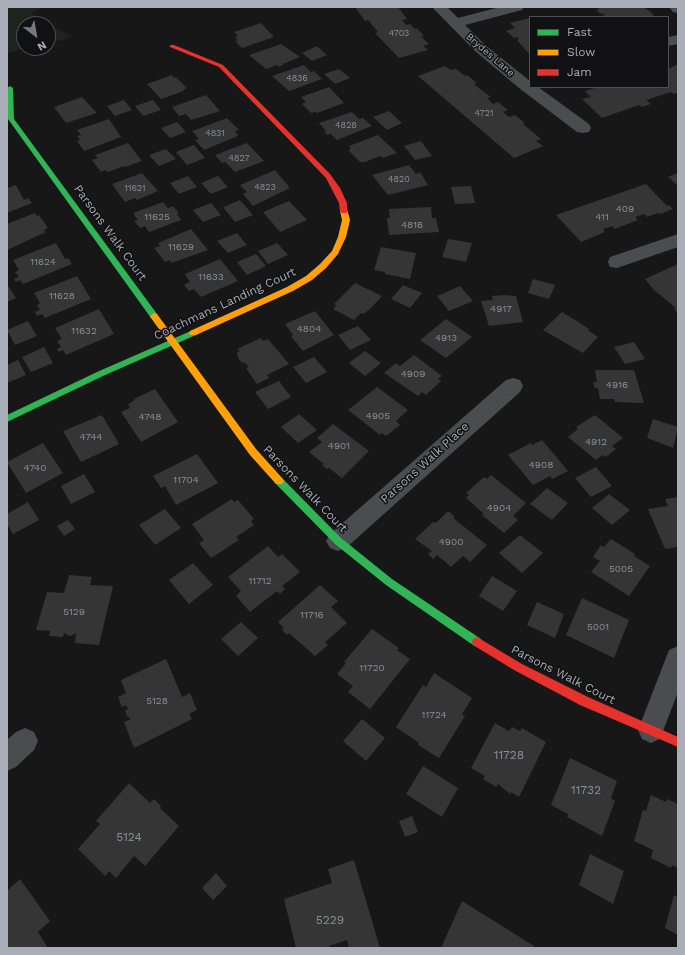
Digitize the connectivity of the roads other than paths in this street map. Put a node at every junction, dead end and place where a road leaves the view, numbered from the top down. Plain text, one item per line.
1 (439, 7) edge
2 (517, 7) edge
3 (455, 23) junction
4 (172, 46) dead end
5 (527, 84) edge
6 (10, 88) dead end
7 (532, 88) edge
8 (583, 128) dead end
9 (678, 240) edge
10 (617, 262) dead end
11 (173, 341) junction
12 (513, 386) dead end
13 (7, 419) edge
14 (338, 541) junction
15 (678, 658) edge
16 (651, 730) junction
17 (678, 742) edge

1 - 3 street, Brydes Lane
2 - 3 street
3 - 5 street, Brydes Lane
4 - 11 street, Coachmans Landing Court
6 - 11 street, Parsons Walk Court
7 - 8 street, Brydes Lane
9 - 10 street
11 - 13 street, Coachmans Landing Court
11 - 14 street, Parsons Walk Court
12 - 14 street, Parsons Walk Place
14 - 16 street, Parsons Walk Court
15 - 16 street
16 - 17 street, Parsons Walk Court

